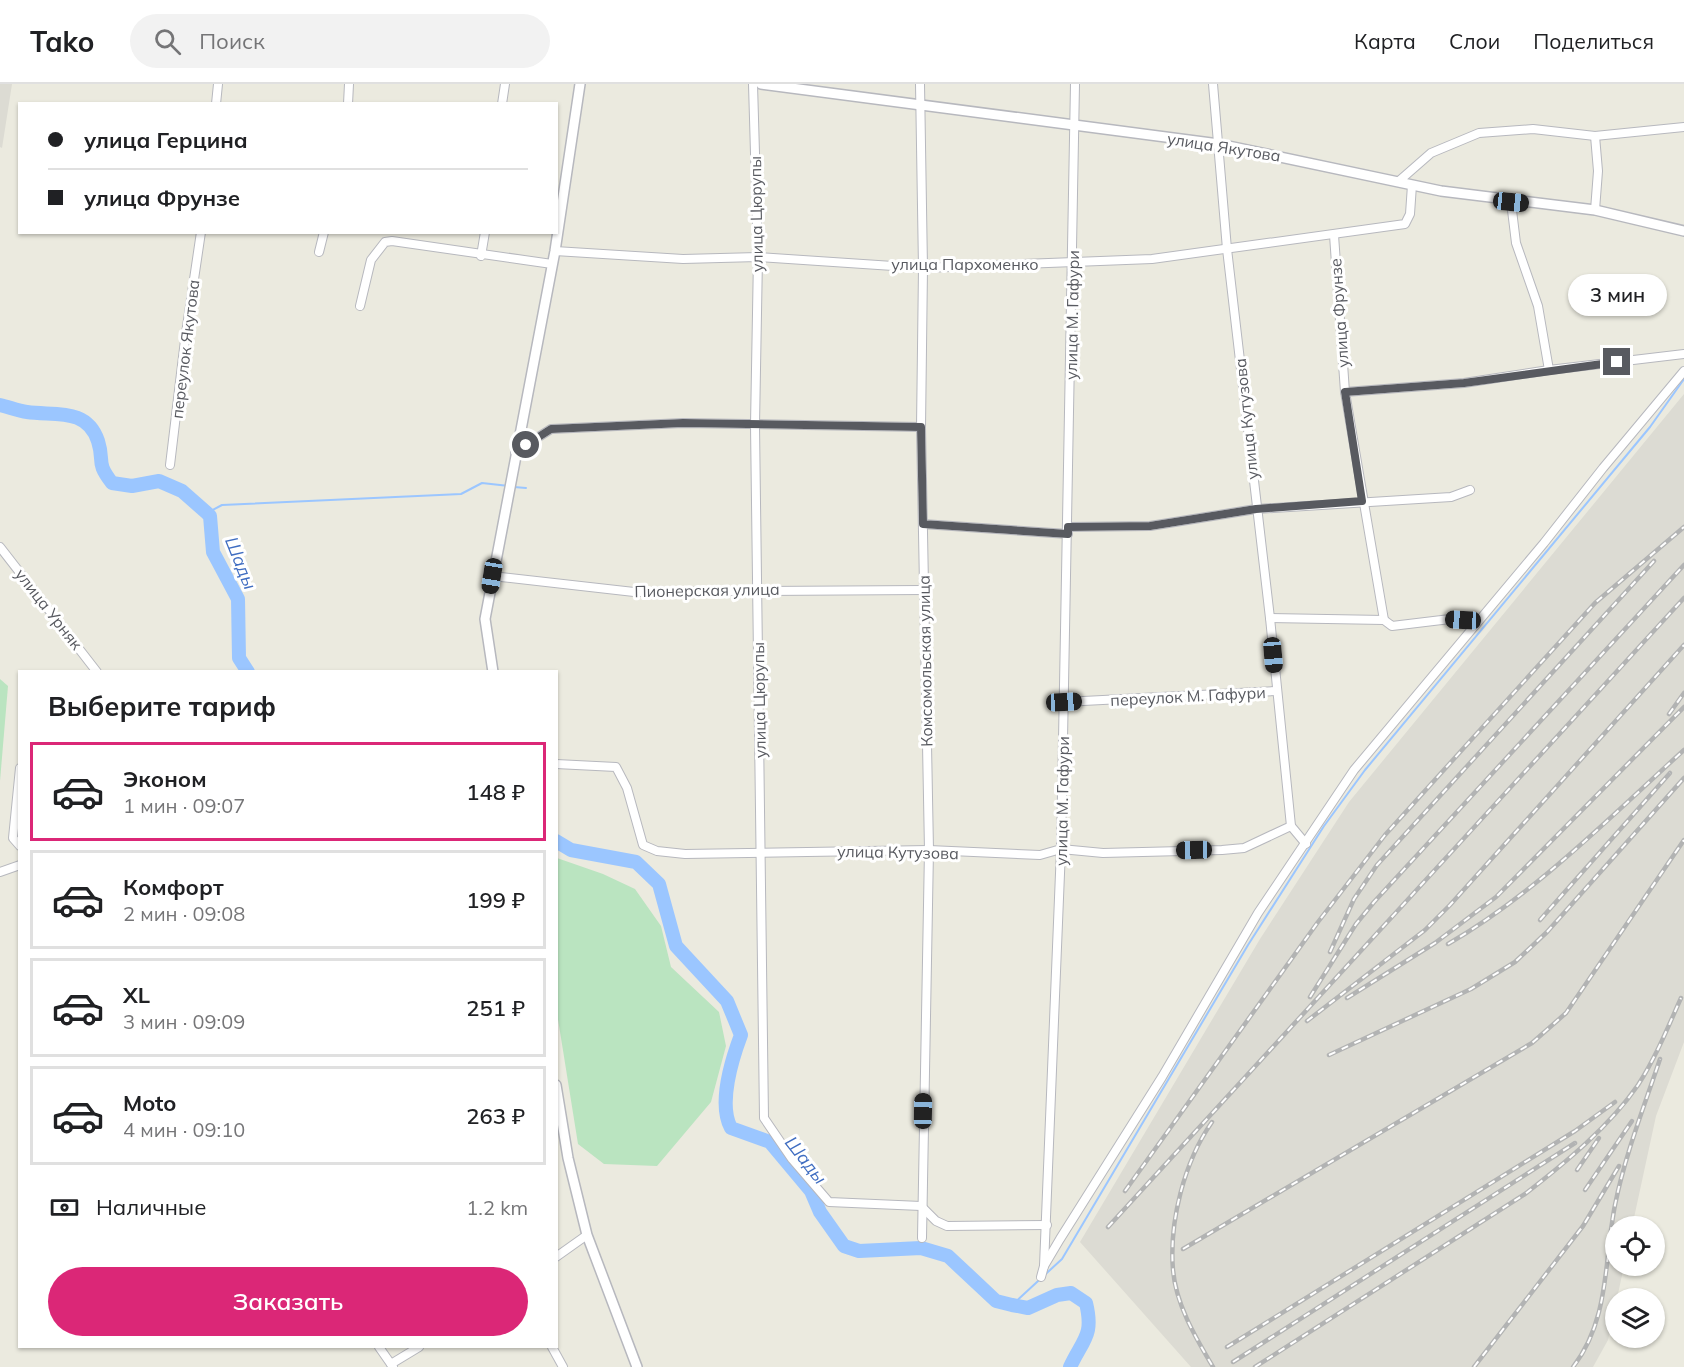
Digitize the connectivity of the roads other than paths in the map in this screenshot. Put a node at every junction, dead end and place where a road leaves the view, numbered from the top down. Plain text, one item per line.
1 (218, 84) edge
2 (349, 84) edge
3 (505, 84) edge
4 (580, 84) edge
5 (753, 84) edge
6 (761, 84) edge
7 (920, 84) edge
8 (1075, 84) edge
9 (1213, 84) edge
10 (216, 102) edge
11 (348, 102) edge
12 (502, 102) edge
13 (920, 104) junction
14 (1074, 126) junction
15 (1684, 127) edge
16 (1595, 136) junction
17 (1219, 144) junction
18 (1399, 181) junction
19 (1412, 185) junction
20 (1511, 202) junction
21 (1595, 210) junction
22 (558, 231) edge
23 (1684, 231) edge
24 (201, 234) edge
25 (324, 234) edge
26 (485, 234) edge
27 (558, 234) edge
28 (1334, 234) junction
29 (1227, 249) junction
30 (555, 251) junction
31 (319, 252) dead end
32 (481, 256) junction
33 (758, 256) junction
34 (1073, 263) junction
35 (552, 264) junction
36 (923, 268) junction
37 (360, 306) dead end
38 (1684, 354) edge
39 (1549, 370) junction
40 (1684, 371) edge
41 (1345, 392) junction
42 (755, 425) junction
43 (921, 427) junction
44 (515, 452) junction
45 (170, 465) dead end
46 (1470, 490) dead end
47 (1362, 501) junction
48 (1256, 509) junction
49 (923, 524) junction
50 (1068, 530) junction
51 (0, 547) edge
52 (492, 576) junction
53 (758, 589) junction
54 (924, 590) junction
55 (1270, 618) junction
56 (1384, 620) junction
57 (1478, 622) junction
58 (95, 670) edge
59 (493, 670) edge
60 (1276, 691) junction
61 (1064, 702) junction
62 (558, 764) edge
63 (18, 788) edge
64 (1291, 826) junction
65 (18, 844) edge
66 (1306, 844) junction
67 (1061, 849) junction
68 (928, 850) junction
69 (761, 854) junction
70 (18, 866) edge
71 (0, 872) edge
72 (558, 1097) edge
73 (921, 1206) junction
74 (1047, 1225) junction
75 (587, 1235) junction
76 (922, 1238) dead end
77 (558, 1256) edge
78 (1044, 1266) junction
79 (1041, 1277) dead end
80 (380, 1348) edge
81 (418, 1348) edge
82 (553, 1348) edge
83 (392, 1366) edge
84 (563, 1367) edge
85 (637, 1367) edge

1 - 10 street
2 - 11 street
3 - 12 street
4 - 22 street
5 - 33 street, улица Цюрупы
6 - 13 street, улица Якутова
7 - 13 street, Комсомольская улица
8 - 14 street, улица М. Гафури
9 - 17 street, улица Кутузова
13 - 14 street, улица Якутова
13 - 36 street, Комсомольская улица
14 - 17 street, улица Якутова
14 - 34 street, улица М. Гафури
15 - 16 street
16 - 18 street
16 - 21 street
17 - 18 street, улица Якутова
17 - 29 street, улица Кутузова
18 - 19 street, улица Якутова
19 - 20 street, улица Якутова
19 - 28 street, улица Пархоменко
20 - 21 street, улица Якутова
20 - 39 street
21 - 23 street, улица Якутова
24 - 45 street, переулок Якутова
25 - 31 street
26 - 32 street
27 - 30 street
28 - 29 street, улица Пархоменко
28 - 41 street, улица Фрунзе
29 - 34 street, улица Пархоменко
29 - 48 street, улица Кутузова
30 - 33 street, улица Пархоменко
30 - 35 street
32 - 35 street
32 - 37 street
33 - 36 street, улица Пархоменко
33 - 42 street, улица Цюрупы
34 - 36 street, улица Пархоменко
34 - 50 street, улица М. Гафури
35 - 44 street
36 - 43 street, Комсомольская улица
38 - 39 street, улица Фрунзе
39 - 41 street, улица Фрунзе
40 - 57 street
41 - 47 street, улица Фрунзе
42 - 43 street
42 - 44 street
42 - 53 street, улица Цюрупы
43 - 49 street, Комсомольская улица
44 - 52 street
46 - 47 street
47 - 48 street
47 - 56 street, улица Фрунзе
48 - 50 street
48 - 55 street, улица Кутузова
49 - 50 street
49 - 54 street, Комсомольская улица
50 - 61 street, улица М. Гафури
51 - 58 street, улица Урняк
52 - 53 street, Пионерская улица
52 - 59 street
53 - 54 street, Пионерская улица
53 - 69 street, улица Цюрупы
54 - 68 street, Комсомольская улица
55 - 56 street
55 - 60 street, улица Кутузова
56 - 57 street
57 - 66 street
60 - 61 street, переулок М. Гафури
60 - 64 street, улица Кутузова
61 - 67 street, улица М. Гафури
62 - 69 street, улица Кутузова
63 - 65 street
64 - 66 street
64 - 67 street, улица Кутузова
66 - 78 street
67 - 68 street, улица Кутузова
67 - 74 street, улица М. Гафури
68 - 69 street, улица Кутузова
68 - 73 street, Комсомольская улица
69 - 73 street, улица Цюрупы
70 - 71 street
72 - 75 street
73 - 74 street
73 - 76 street, Комсомольская улица
74 - 78 street, улица М. Гафури
75 - 77 street
75 - 85 street
78 - 79 street
80 - 83 street
81 - 83 street
82 - 84 street

